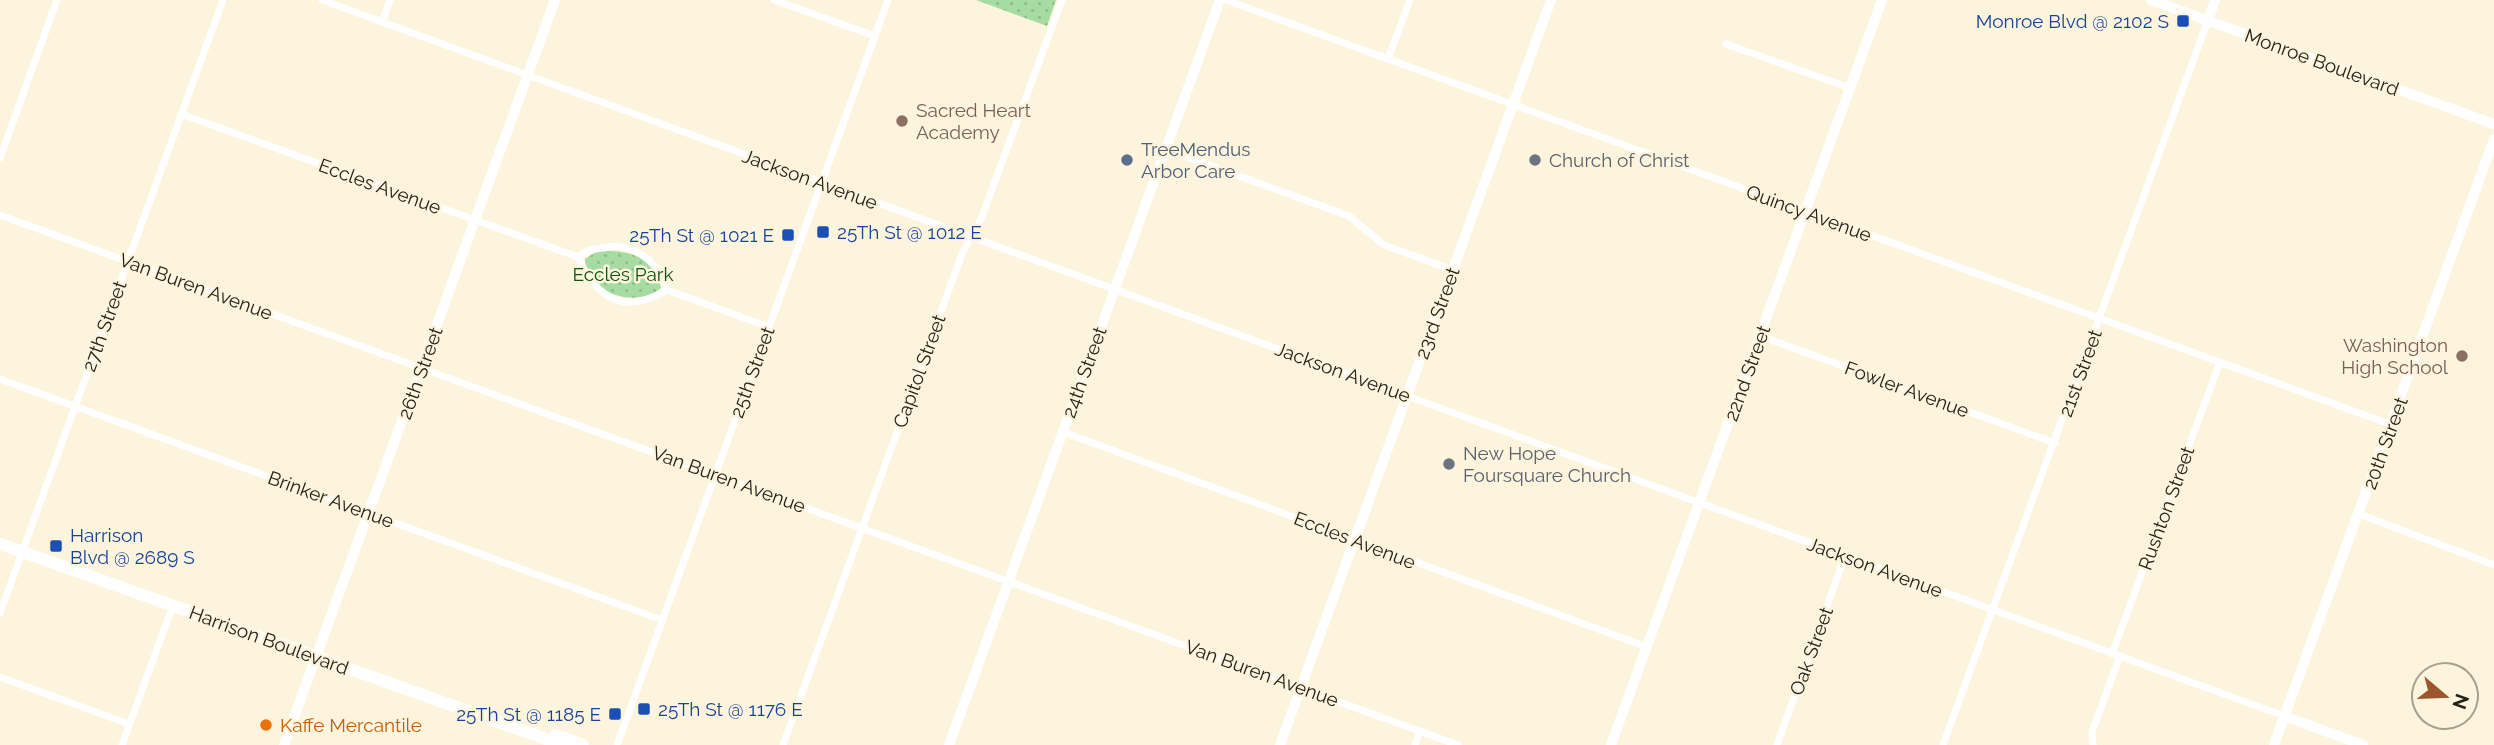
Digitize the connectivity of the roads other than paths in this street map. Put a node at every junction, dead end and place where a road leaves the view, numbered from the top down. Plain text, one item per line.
1 (57, 0) edge
2 (223, 0) edge
3 (322, 0) edge
4 (390, 0) edge
5 (555, 0) edge
6 (774, 0) edge
7 (888, 0) edge
8 (1062, 0) edge
9 (1220, 0) edge
10 (1226, 0) edge
11 (1410, 0) edge
12 (1551, 0) edge
13 (1882, 0) edge
14 (2151, 0) edge
15 (2215, 0) edge
16 (2208, 20) junction
17 (382, 22) junction
18 (875, 36) junction
19 (1726, 44) dead end
20 (1388, 59) junction
21 (528, 75) junction
22 (1850, 88) junction
23 (1513, 105) junction
24 (181, 114) junction
25 (2494, 124) edge
26 (2494, 139) edge
27 (1165, 149) junction
28 (0, 158) edge
29 (821, 183) junction
30 (1805, 211) junction
31 (0, 215) edge
32 (475, 220) junction
33 (972, 238) junction
34 (578, 257) junction
35 (128, 261) junction
36 (1453, 270) junction
37 (667, 290) junction
38 (1113, 290) junction
39 (2100, 318) junction
40 (769, 327) junction
41 (1760, 336) junction
42 (2220, 362) junction
43 (422, 368) junction
44 (0, 379) edge
45 (1408, 394) junction
46 (75, 406) junction
47 (2392, 425) junction
48 (1063, 432) junction
49 (2055, 443) junction
50 (715, 475) junction
51 (1700, 502) junction
52 (369, 513) junction
53 (2359, 514) junction
54 (863, 526) junction
55 (1354, 540) junction
56 (0, 544) edge
57 (22, 551) junction
58 (1845, 556) junction
59 (2494, 565) edge
60 (1008, 581) junction
61 (173, 605) junction
62 (1993, 610) junction
63 (0, 613) edge
64 (662, 620) junction
65 (1647, 647) junction
66 (2116, 655) junction
67 (316, 658) junction
68 (0, 677) edge
69 (1302, 687) junction
70 (2284, 716) junction
71 (129, 724) junction
72 (1420, 731) junction
73 (543, 741) edge
74 (122, 745) edge
75 (284, 745) edge
76 (563, 745) edge
77 (583, 745) edge
78 (617, 745) edge
79 (783, 745) edge
80 (949, 745) edge
81 (1280, 745) edge
82 (1415, 745) edge
83 (1458, 745) edge
84 (1611, 745) edge
85 (1777, 745) edge
86 (1943, 745) edge
87 (2093, 745) edge
88 (2274, 745) edge
89 (2363, 745) edge

1 - 28 street
2 - 24 street, 27th Street
3 - 17 street, Jackson Avenue
4 - 17 street
5 - 21 street, 26th Street
6 - 18 street
7 - 18 street, 25th Street
8 - 33 street, Capitol Street
9 - 27 street, 24th Street
10 - 20 street, Quincy Avenue
11 - 20 street
12 - 23 street, 23rd Street
13 - 22 street, 22nd Street
14 - 16 street, Monroe Boulevard
15 - 16 street, 21st Street
16 - 25 street, Monroe Boulevard
16 - 39 street, 21st Street
17 - 21 street, Jackson Avenue
18 - 29 street, 25th Street
19 - 22 street
20 - 23 street, Quincy Avenue
21 - 29 street, Jackson Avenue
21 - 32 street, 26th Street
22 - 30 street, 22nd Street
23 - 30 street, Quincy Avenue
23 - 36 street, 23rd Street
24 - 32 street, Eccles Avenue
24 - 35 street, 27th Street
26 - 47 street, 20th Street
27 - 36 street
27 - 38 street, 24th Street
29 - 33 street, Jackson Avenue
29 - 40 street, 25th Street
30 - 39 street, Quincy Avenue
30 - 41 street, 22nd Street
31 - 35 street, Van Buren Avenue
32 - 34 street, Eccles Avenue
32 - 43 street, 26th Street
33 - 38 street, Jackson Avenue
33 - 54 street, Capitol Street
34 - 37 street
34 - 37 street
35 - 43 street, Van Buren Avenue
35 - 46 street, 27th Street
36 - 45 street, 23rd Street
37 - 40 street
38 - 45 street, Jackson Avenue
38 - 48 street, 24th Street
39 - 42 street, Quincy Avenue
39 - 49 street, 21st Street
40 - 50 street, 25th Street
41 - 49 street, Fowler Avenue
41 - 51 street, 22nd Street
42 - 47 street, Quincy Avenue
42 - 66 street, Rushton Street
43 - 50 street, Van Buren Avenue
43 - 52 street, 26th Street
44 - 46 street, Brinker Avenue
45 - 51 street, Jackson Avenue
45 - 55 street, 23rd Street
46 - 52 street, Brinker Avenue
46 - 57 street, 27th Street
47 - 53 street, 20th Street
48 - 55 street, Eccles Avenue
48 - 60 street, 24th Street
49 - 62 street, 21st Street
50 - 54 street, Van Buren Avenue
50 - 64 street, 25th Street
51 - 58 street, Jackson Avenue
51 - 65 street, 22nd Street
52 - 64 street, Brinker Avenue
52 - 67 street, 26th Street
53 - 59 street
53 - 70 street, 20th Street
54 - 60 street, Van Buren Avenue
54 - 79 street, Capitol Street
55 - 65 street, Eccles Avenue
55 - 69 street, 23rd Street
56 - 57 main road, Harrison Boulevard
57 - 61 main road, Harrison Boulevard
57 - 63 street, 27th Street
58 - 62 street, Jackson Avenue
58 - 85 street, Oak Street
60 - 69 street, Van Buren Avenue
60 - 80 street, 24th Street
61 - 67 main road, Harrison Boulevard
61 - 71 street
62 - 66 street, Jackson Avenue
62 - 86 street, 21st Street
64 - 78 street, 25th Street
65 - 84 street, 22nd Street
66 - 70 street, Jackson Avenue
66 - 87 street, Rushton Street
67 - 73 main road, Harrison Boulevard
67 - 75 street, 26th Street
68 - 71 street
69 - 72 street, Van Buren Avenue
69 - 81 street, 23rd Street
70 - 88 street, 20th Street
70 - 89 street, Jackson Avenue
71 - 74 street
72 - 82 street
72 - 83 street, Van Buren Avenue
73 - 76 main road
73 - 77 main road, Harrison Boulevard

